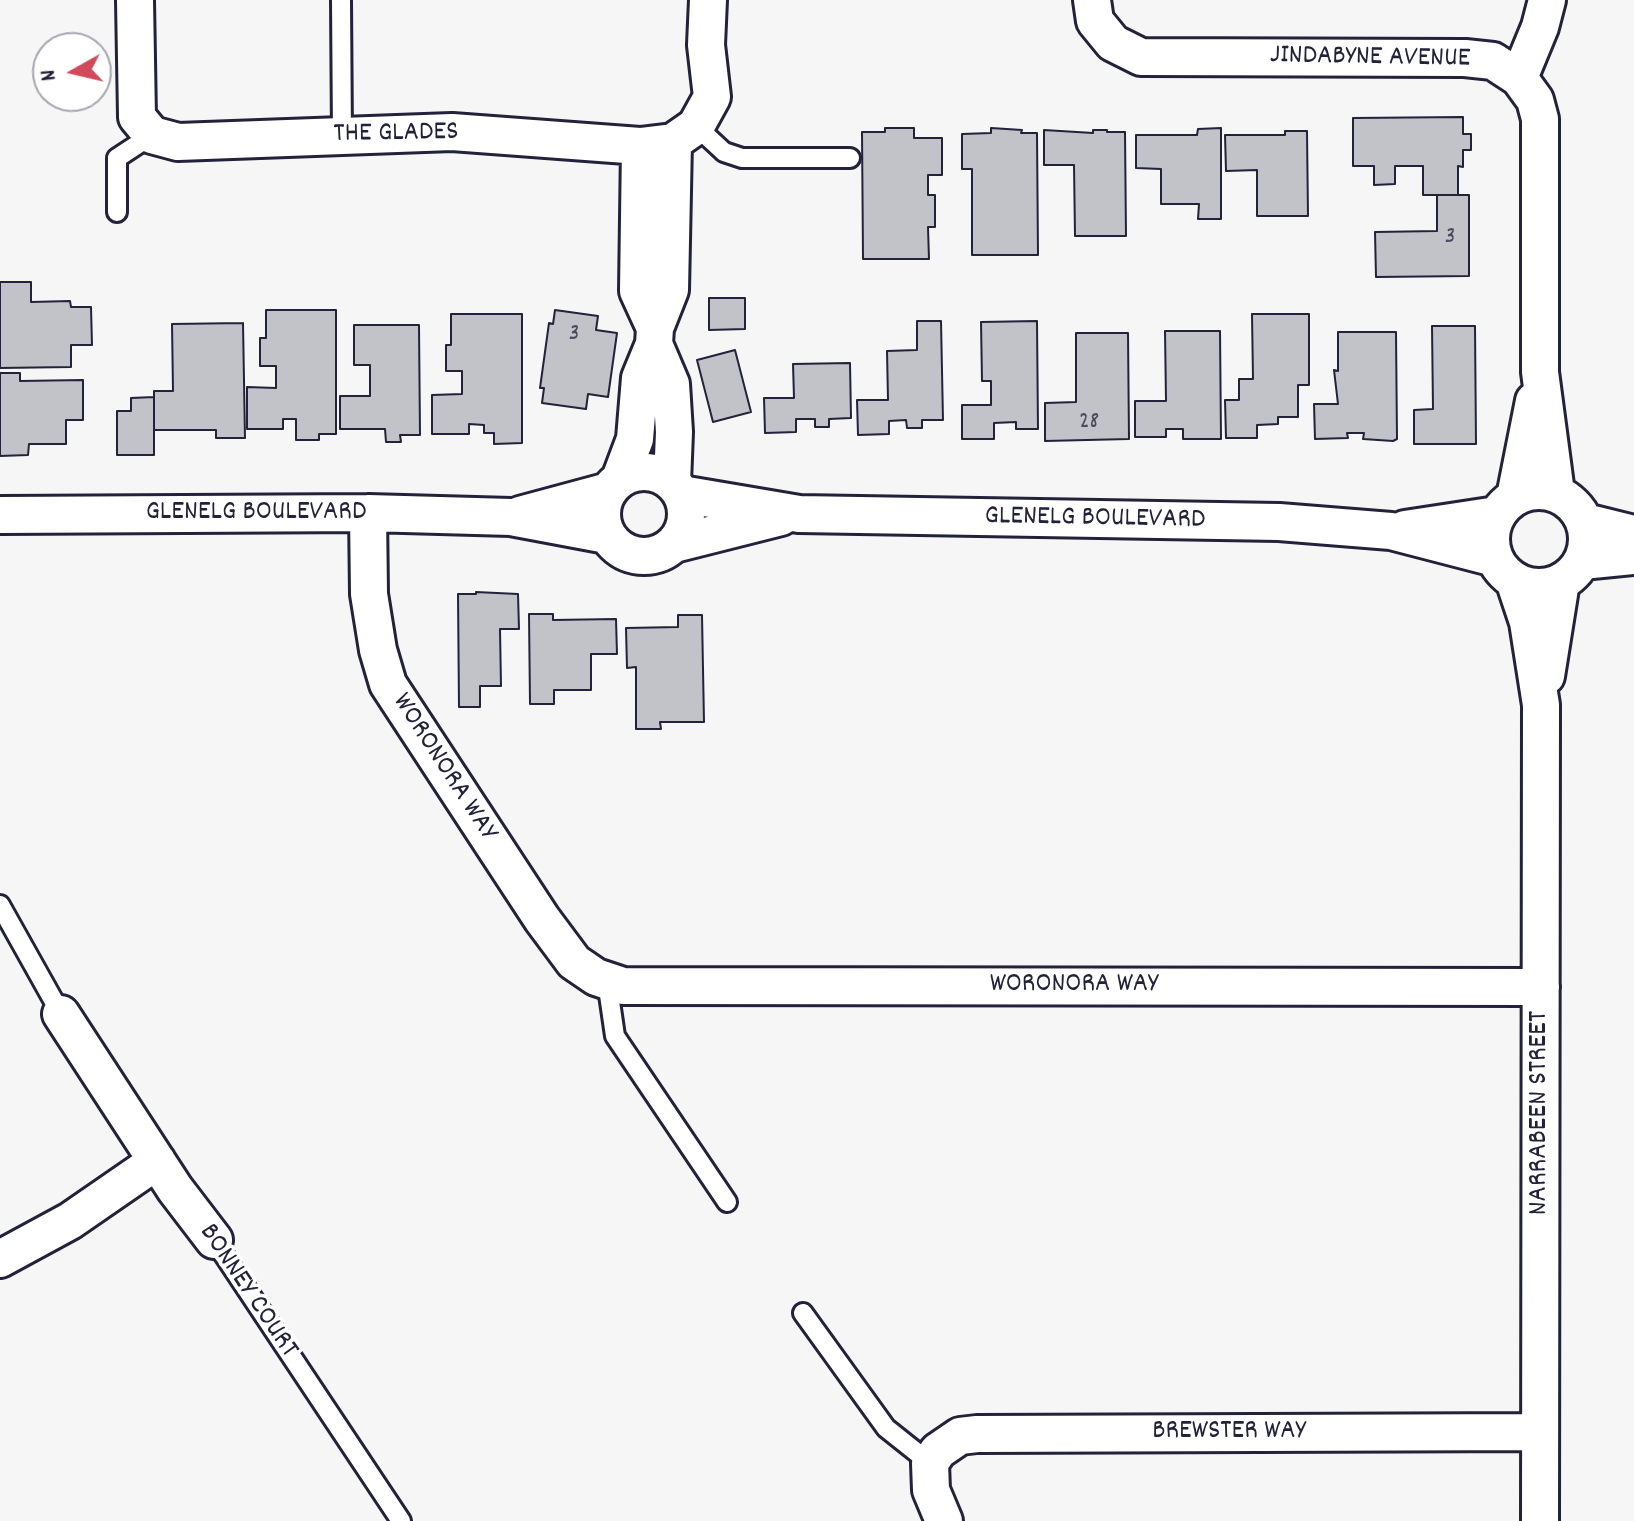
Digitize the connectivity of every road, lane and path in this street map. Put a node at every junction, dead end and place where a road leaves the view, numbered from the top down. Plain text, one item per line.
1 (135, 0) edge
2 (341, 0) edge
3 (708, 0) edge
4 (1092, 0) edge
5 (1547, 0) edge
6 (1519, 78) junction
7 (152, 135) junction
8 (342, 136) junction
9 (670, 138) junction
10 (850, 158) dead end
11 (117, 212) dead end
12 (654, 336) junction
13 (1540, 372) junction
14 (614, 485) junction
15 (677, 488) junction
16 (1556, 493) junction
17 (1506, 506) junction
18 (368, 513) junction
19 (799, 514) junction
20 (0, 515) edge
21 (511, 517) junction
22 (1585, 522) junction
23 (1391, 531) junction
24 (1634, 534) edge
25 (607, 535) junction
26 (674, 544) junction
27 (1634, 556) edge
28 (1504, 569) junction
29 (1572, 572) junction
30 (1541, 705) junction
31 (0, 905) edge
32 (607, 981) junction
33 (1541, 987) junction
34 (61, 1014) joint
35 (157, 1161) junction
36 (727, 1202) dead end
37 (214, 1240) joint
38 (0, 1259) edge
39 (803, 1313) dead end
40 (1540, 1432) junction
41 (930, 1463) junction
42 (401, 1521) edge
43 (944, 1521) edge
44 (1540, 1521) edge

1 - 7 street
2 - 8 lane
3 - 9 street
4 - 6 street, JINDABYNE AVENUE
5 - 6 street
6 - 13 street
7 - 8 street, THE GLADES
7 - 11 lane
8 - 9 street, THE GLADES
9 - 10 lane
9 - 12 street
12 - 14 street
12 - 15 street
13 - 16 street
13 - 17 street
14 - 15 street
14 - 21 street, GLENELG BOULEVARD
14 - 25 street
15 - 19 street, GLENELG BOULEVARD
15 - 26 street
16 - 17 street
16 - 22 street
17 - 23 street, GLENELG BOULEVARD
17 - 28 street
18 - 20 street, GLENELG BOULEVARD
18 - 21 street, GLENELG BOULEVARD
18 - 32 street, WORONORA WAY
19 - 23 street, GLENELG BOULEVARD
19 - 26 street, GLENELG BOULEVARD
21 - 25 street, GLENELG BOULEVARD
22 - 24 street
22 - 29 street
23 - 28 street, GLENELG BOULEVARD
25 - 26 street
27 - 29 street
28 - 29 street
28 - 30 street, NARRABEEN STREET
29 - 30 street, NARRABEEN STREET
30 - 33 street, NARRABEEN STREET
31 - 34 lane, BONNEY COURT
32 - 33 street, WORONORA WAY
32 - 36 lane
33 - 40 street, NARRABEEN STREET
34 - 35 street, BONNEY COURT
35 - 37 street, BONNEY COURT
35 - 38 street
37 - 42 lane, BONNEY COURT
39 - 41 lane
40 - 41 street, BREWSTER WAY
40 - 44 street, NARRABEEN STREET
41 - 43 street

